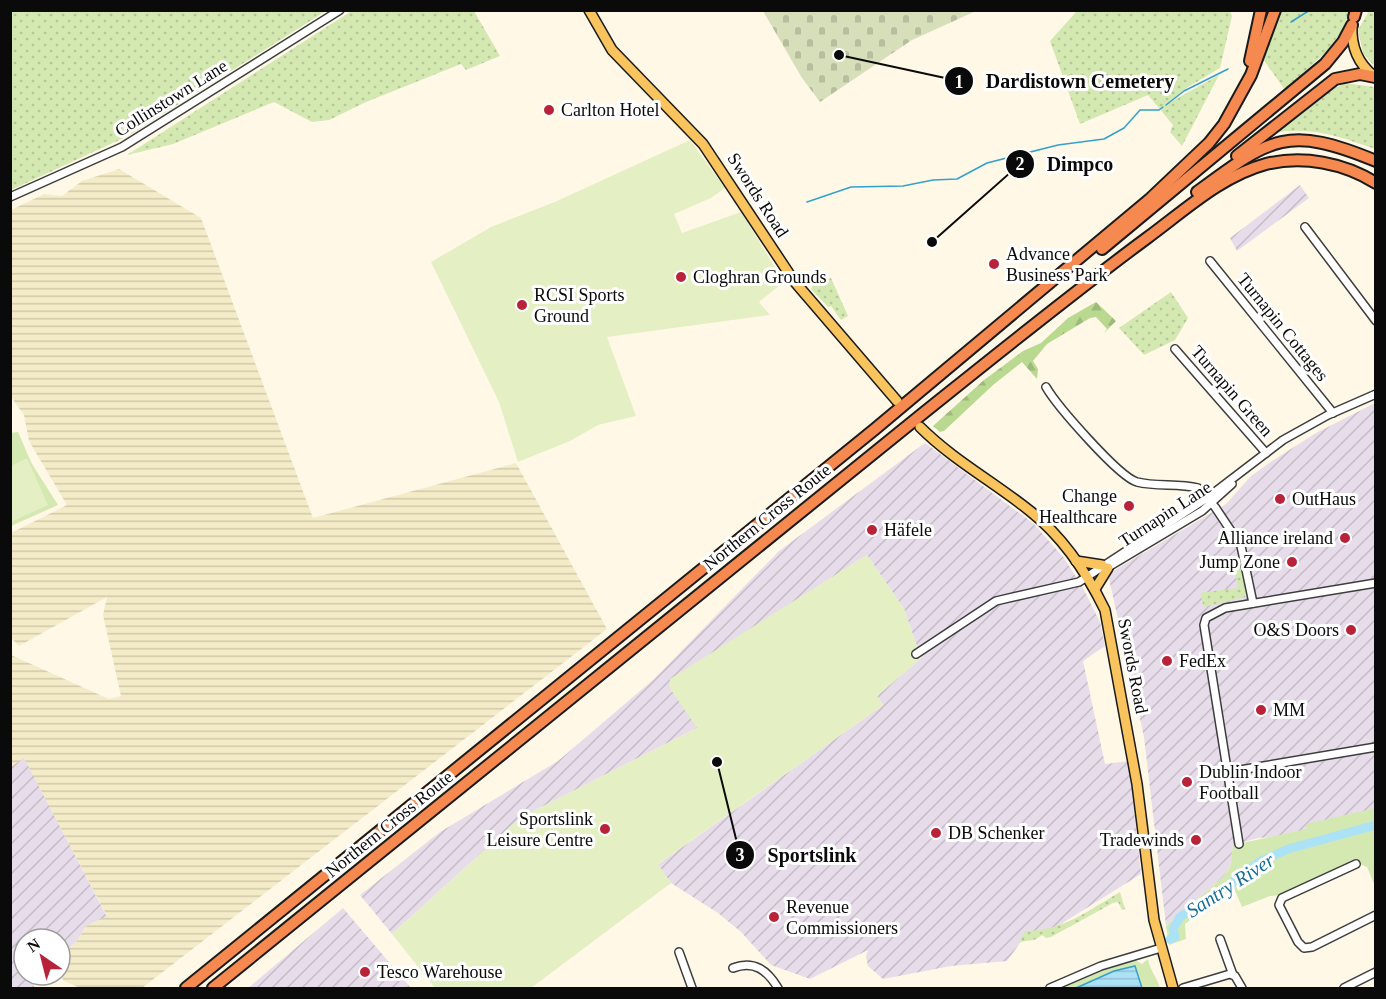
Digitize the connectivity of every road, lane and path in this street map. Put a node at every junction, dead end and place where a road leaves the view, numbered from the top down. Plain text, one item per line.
1 (340, 10) edge
2 (589, 10) edge
3 (1261, 10) edge
4 (1275, 10) edge
5 (1355, 16) edge
6 (1375, 77) edge
7 (1194, 156) junction
8 (1376, 161) edge
9 (1376, 183) edge
10 (1195, 194) junction
11 (10, 197) edge
12 (1305, 227) dead end
13 (1210, 261) dead end
14 (1374, 316) edge
15 (1039, 321) junction
16 (1175, 349) dead end
17 (1046, 387) dead end
18 (1376, 394) edge
19 (897, 401) dead end
20 (909, 401) junction
21 (1333, 413) junction
22 (920, 427) dead end
23 (1266, 453) junction
24 (1210, 501) junction
25 (1076, 561) junction
26 (1102, 568) junction
27 (1088, 577) junction
28 (1376, 583) edge
29 (1095, 589) junction
30 (1253, 603) junction
31 (916, 654) dead end
32 (1376, 747) edge
33 (1228, 772) junction
34 (1239, 844) dead end
35 (1356, 864) dead end
36 (1376, 915) edge
37 (1220, 939) dead end
38 (1161, 948) junction
39 (679, 952) dead end
40 (733, 968) dead end
41 (1376, 972) edge
42 (1233, 975) junction
43 (186, 988) edge
44 (213, 988) edge
45 (693, 988) edge
46 (778, 988) edge
47 (1050, 988) edge
48 (1173, 988) edge
49 (1183, 988) edge
50 (1242, 988) edge
51 (1344, 988) edge

1 - 11 street, Collinstown Lane
2 - 19 main road, Swords Road
3 - 7 highway
4 - 7 highway
5 - 6 main road
5 - 20 highway
6 - 10 highway
7 - 20 highway
8 - 10 highway
9 - 15 highway, Northern Cross Route
10 - 15 highway
12 - 14 street
13 - 21 street, Turnapin Cottages
15 - 44 highway, Northern Cross Route
16 - 23 street, Turnapin Green
17 - 24 street
18 - 21 street, Turnapin Lane
20 - 43 highway, Northern Cross Route
21 - 23 street, Turnapin Lane
22 - 25 main road, Swords Road
23 - 24 street, Turnapin Lane
24 - 26 street, Turnapin Lane
24 - 30 street
25 - 26 main road
25 - 27 main road, Swords Road
26 - 27 street, Turnapin Lane
26 - 29 main road
27 - 29 main road, Swords Road
27 - 31 street, Turnapin Lane
28 - 30 street
29 - 38 main road, Swords Road
30 - 33 street
32 - 33 street
33 - 34 street
35 - 36 street
37 - 42 street
38 - 47 street
38 - 48 main road, Swords Road
39 - 45 street
40 - 46 street
41 - 51 street
42 - 49 street
42 - 50 street

